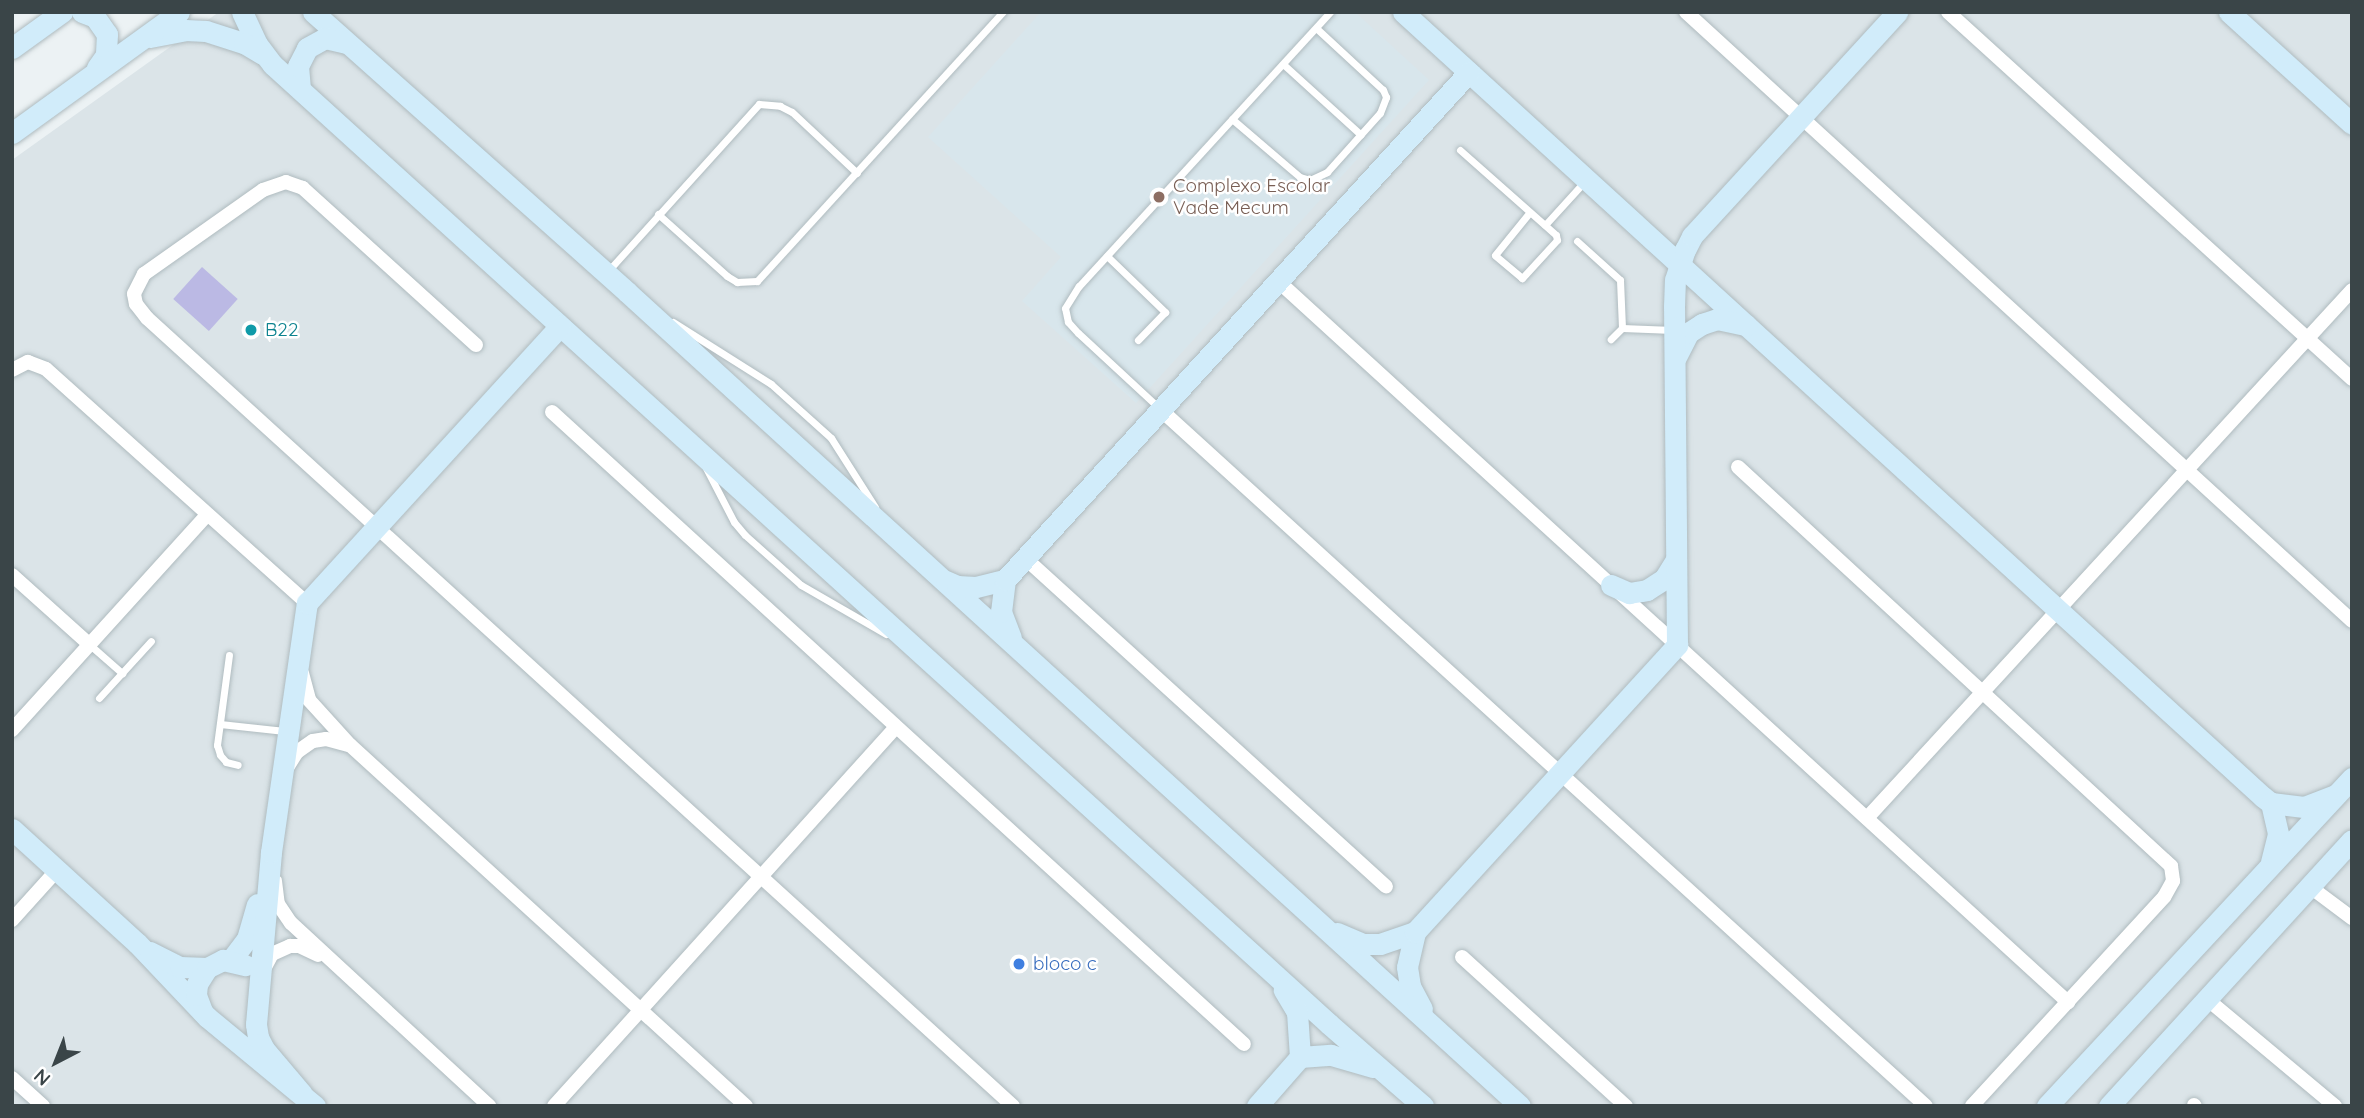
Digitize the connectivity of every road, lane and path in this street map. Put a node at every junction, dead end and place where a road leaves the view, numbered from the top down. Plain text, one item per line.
1 (82, 12) edge
2 (179, 12) edge
3 (243, 12) edge
4 (313, 12) edge
5 (326, 12) edge
6 (1003, 12) edge
7 (1330, 12) edge
8 (1403, 12) edge
9 (1686, 12) edge
10 (1897, 12) edge
11 (1948, 12) edge
12 (2229, 12) edge
13 (62, 14) edge
14 (1315, 28) junction
15 (346, 43) junction
16 (129, 47) junction
17 (12, 48) edge
18 (1283, 64) junction
19 (273, 65) junction
20 (94, 72) junction
21 (1469, 72) junction
22 (300, 89) junction
23 (1800, 117) junction
24 (1232, 119) junction
25 (2352, 124) edge
26 (12, 133) edge
27 (1361, 135) junction
28 (1460, 150) dead end
29 (857, 173) junction
30 (1587, 178) junction
31 (1531, 212) junction
32 (658, 214) junction
33 (1545, 225) junction
34 (1577, 241) dead end
35 (1107, 256) junction
36 (1680, 263) junction
37 (606, 273) junction
38 (1278, 281) junction
39 (2352, 289) edge
40 (627, 292) junction
41 (560, 326) junction
42 (1748, 326) junction
43 (1622, 328) junction
44 (1674, 330) junction
45 (1611, 339) dead end
46 (2307, 339) junction
47 (1138, 340) dead end
48 (476, 345) dead end
49 (1675, 363) junction
50 (12, 370) edge
51 (2352, 379) edge
52 (1161, 410) junction
53 (552, 412) dead end
54 (694, 446) junction
55 (1738, 467) dead end
56 (2186, 469) junction
57 (207, 515) junction
58 (377, 527) junction
59 (890, 532) junction
60 (1025, 558) junction
61 (1676, 560) junction
62 (12, 575) edge
63 (944, 580) junction
64 (1005, 580) junction
65 (1611, 585) junction
66 (307, 603) junction
67 (2058, 609) junction
68 (2352, 621) edge
69 (151, 641) dead end
70 (1013, 643) junction
71 (90, 645) junction
72 (1677, 645) junction
73 (299, 653) junction
74 (229, 655) dead end
75 (924, 655) junction
76 (122, 673) junction
77 (1984, 691) junction
78 (99, 698) dead end
79 (220, 724) junction
80 (896, 727) junction
81 (12, 730) edge
82 (288, 731) junction
83 (350, 745) junction
84 (238, 765) dead end
85 (1561, 774) junction
86 (282, 775) junction
87 (2352, 778) edge
88 (2336, 795) junction
89 (2271, 803) junction
90 (1867, 818) junction
91 (12, 829) edge
92 (2352, 839) edge
93 (271, 852) junction
94 (2268, 868) junction
95 (57, 870) junction
96 (761, 877) junction
97 (2309, 886) junction
98 (1385, 887) dead end
99 (2352, 918) edge
100 (12, 920) edge
101 (1321, 926) junction
102 (1415, 932) junction
103 (137, 943) junction
104 (1462, 957) dead end
105 (232, 960) junction
106 (331, 963) junction
107 (207, 968) junction
108 (1276, 976) junction
109 (260, 982) junction
110 (2207, 999) junction
111 (2068, 1002) junction
112 (258, 1007) junction
113 (641, 1011) junction
114 (208, 1017) junction
115 (1429, 1023) junction
116 (1244, 1044) dead end
117 (1300, 1058) junction
118 (1385, 1072) junction
119 (12, 1078) edge
120 (309, 1100) edge
121 (43, 1106) edge
122 (489, 1106) edge
123 (554, 1106) edge
124 (746, 1106) edge
125 (1013, 1106) edge
126 (1257, 1106) edge
127 (1423, 1106) edge
128 (1520, 1106) edge
129 (1626, 1106) edge
130 (1926, 1106) edge
131 (1972, 1106) edge
132 (2047, 1106) edge
133 (2109, 1106) edge
134 (2335, 1106) edge

1 - 20 street
2 - 16 street
3 - 19 street
4 - 15 street
5 - 15 street
6 - 29 lane
7 - 14 lane
8 - 21 street
9 - 23 street
10 - 23 street
11 - 46 street
12 - 25 street
13 - 17 street
14 - 18 lane
14 - 27 lane
15 - 22 street
15 - 37 street
16 - 19 street
16 - 20 street
18 - 24 lane
18 - 27 lane
19 - 22 street
20 - 26 street
21 - 30 street
21 - 38 street
22 - 41 street
23 - 36 street
23 - 56 street
24 - 27 lane
24 - 35 lane
28 - 31 lane
29 - 32 lane
29 - 32 lane
30 - 33 lane
30 - 36 street
31 - 33 lane
31 - 33 lane
32 - 37 lane
34 - 43 lane
35 - 47 lane
35 - 52 lane
36 - 42 street
36 - 44 street
37 - 40 street
38 - 52 street
38 - 65 street
39 - 46 street
40 - 59 street
40 - 59 lane
41 - 54 street
41 - 58 street
42 - 49 street
42 - 67 street
43 - 44 lane
43 - 45 lane
44 - 49 street
46 - 51 street
46 - 56 street
48 - 58 street
49 - 61 street
50 - 57 street
52 - 60 street
52 - 85 street
53 - 80 street
54 - 75 street
54 - 75 lane
55 - 77 street
56 - 67 street
56 - 68 street
57 - 66 street
57 - 71 street
58 - 66 street
58 - 96 street
59 - 63 street
60 - 64 street
60 - 98 street
61 - 65 street
61 - 72 street
62 - 71 street
63 - 64 street
63 - 70 street
64 - 70 street
65 - 72 street
66 - 73 street
67 - 77 street
67 - 89 street
69 - 76 lane
70 - 101 street
71 - 76 lane
71 - 81 street
72 - 85 street
72 - 90 street
73 - 82 street
73 - 83 street
74 - 79 lane
75 - 108 street
76 - 78 lane
77 - 90 street
77 - 111 street
79 - 82 lane
79 - 84 lane
80 - 96 street
80 - 116 street
82 - 86 street
83 - 86 street
83 - 113 street
85 - 102 street
85 - 130 street
86 - 93 street
87 - 88 street
88 - 89 street
88 - 94 street
89 - 94 street
90 - 111 street
91 - 95 street
92 - 97 street
93 - 105 street
93 - 106 street
93 - 109 street
94 - 132 street
95 - 100 street
95 - 103 street
96 - 113 street
96 - 125 street
97 - 99 street
97 - 110 street
101 - 102 street
101 - 115 street
102 - 115 street
103 - 107 street
103 - 114 street
104 - 129 street
105 - 107 street
105 - 109 street
106 - 109 street
106 - 122 street
107 - 114 street
108 - 117 street
108 - 118 street
109 - 112 street
110 - 133 street
110 - 134 street
111 - 131 street
112 - 114 street
112 - 120 street
113 - 123 street
113 - 124 street
114 - 120 street
115 - 128 street
117 - 118 street
117 - 126 street
118 - 127 street
119 - 121 street

